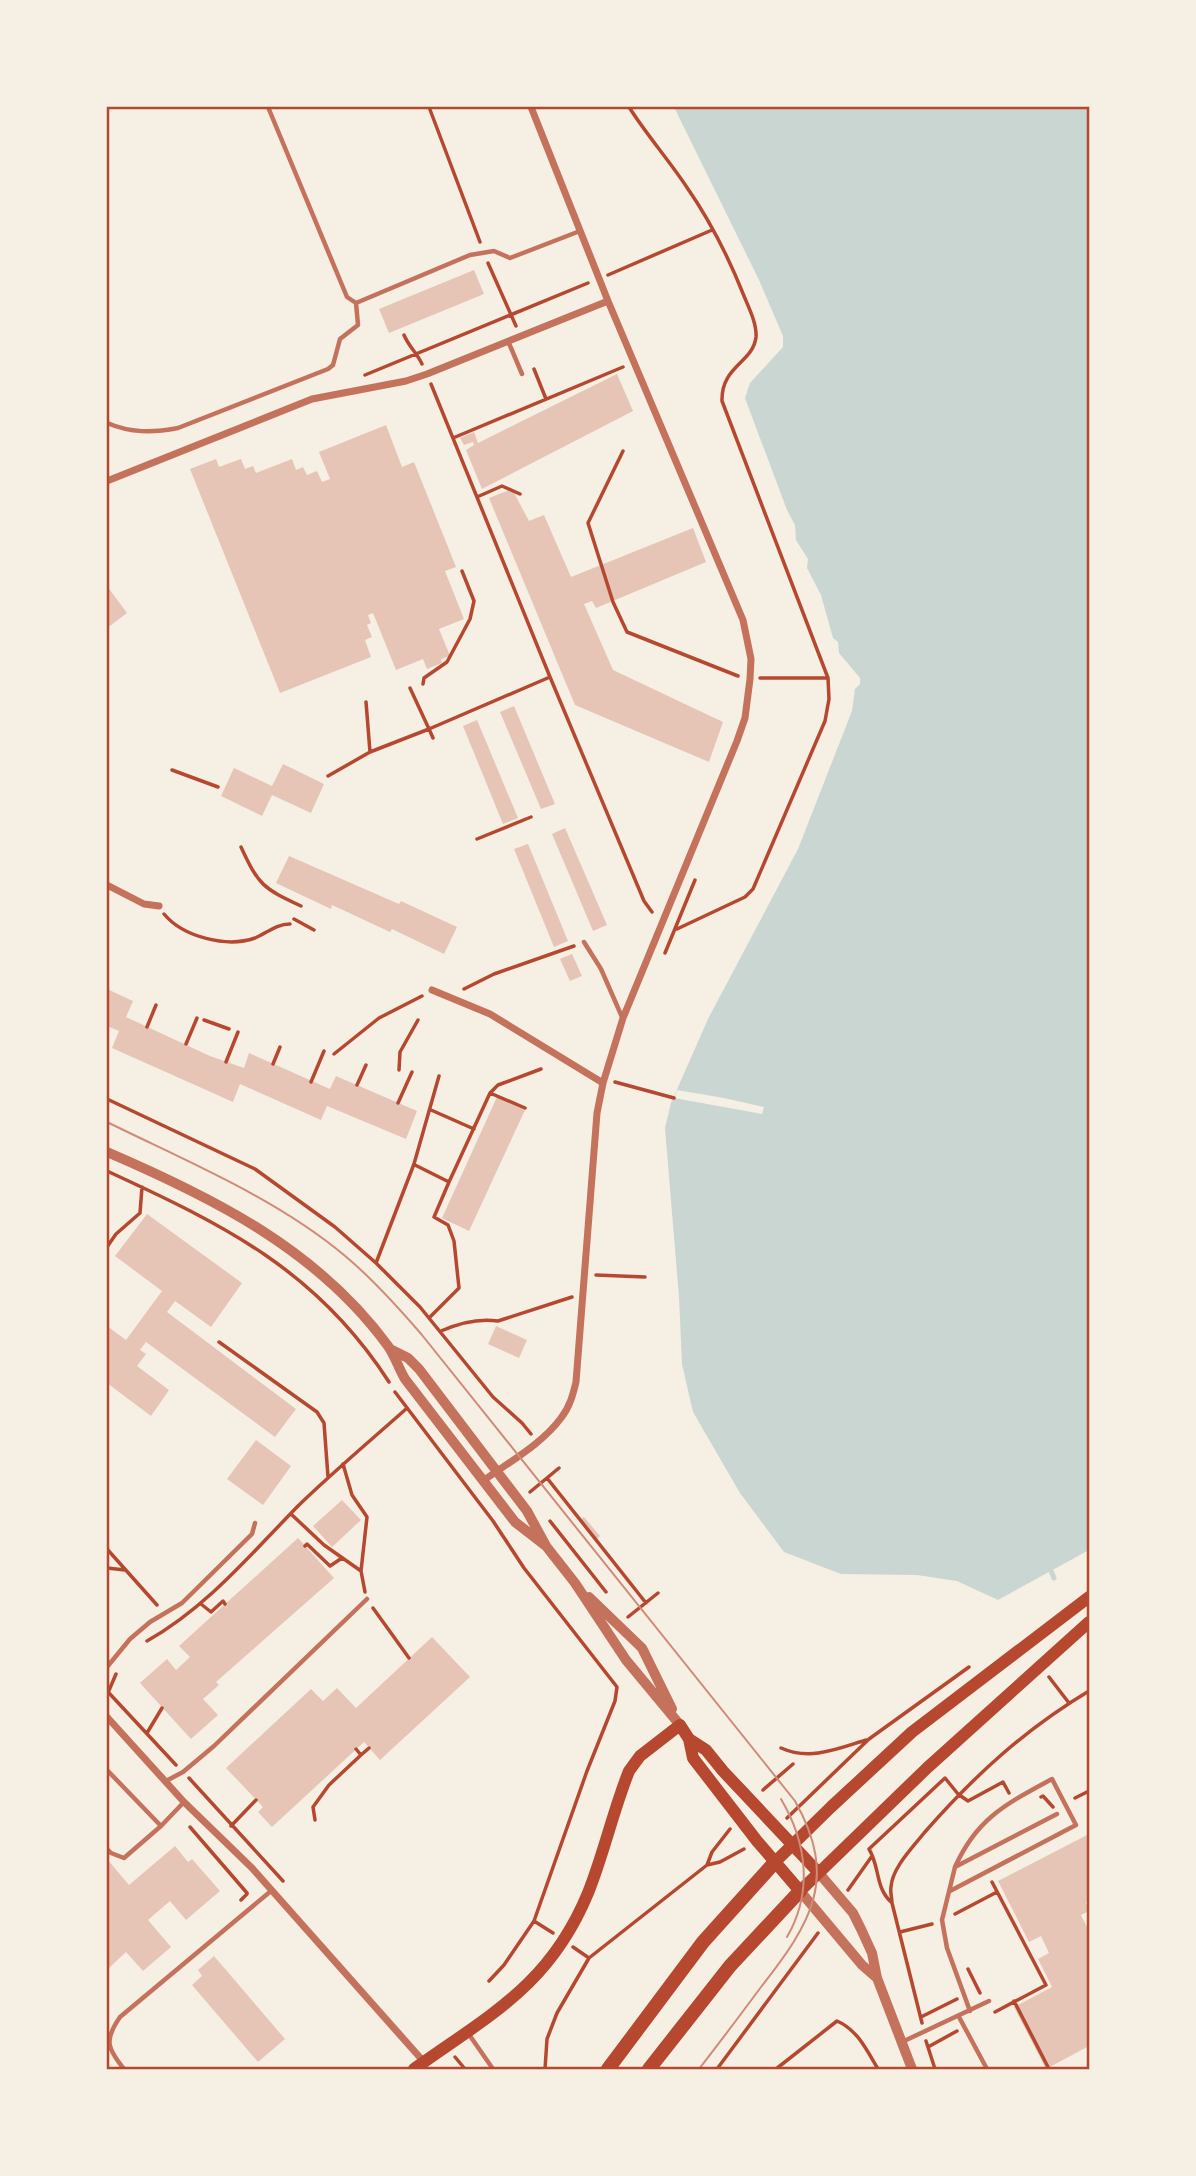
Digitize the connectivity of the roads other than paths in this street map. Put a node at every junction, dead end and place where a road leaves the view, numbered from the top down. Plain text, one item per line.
1 (268, 107) edge
2 (531, 107) edge
3 (581, 230) junction
4 (608, 301) junction
5 (356, 303) junction
6 (508, 340) junction
7 (522, 374) dead end
8 (107, 423) edge
9 (107, 481) edge
10 (107, 885) edge
11 (159, 906) road end
12 (584, 942) road end
13 (432, 990) road end
14 (623, 1018) junction
15 (603, 1083) junction
16 (107, 1152) edge
17 (390, 1349) junction
18 (497, 1471) junction
19 (483, 1481) junction
20 (255, 1523) dead end
21 (546, 1546) junction
22 (575, 1583) junction
23 (1089, 1597) edge
24 (367, 1600) road end
25 (1089, 1622) edge
26 (107, 1667) edge
27 (107, 1717) edge
28 (680, 1725) junction
29 (689, 1739) junction
30 (107, 1770) edge
31 (166, 1781) junction
32 (184, 1802) junction
33 (1057, 1814) dead end
34 (161, 1826) junction
35 (793, 1844) junction
36 (107, 1849) edge
37 (775, 1862) junction
38 (955, 1867) junction
39 (818, 1872) junction
40 (272, 1890) junction
41 (800, 1891) junction
42 (950, 1891) junction
43 (877, 1978) junction
44 (988, 2002) road end
45 (970, 2011) junction
46 (960, 2017) junction
47 (467, 2032) junction
48 (901, 2043) junction
49 (422, 2067) edge
50 (124, 2069) edge
51 (494, 2069) edge
52 (608, 2069) edge
53 (649, 2069) edge
54 (912, 2069) edge
55 (987, 2069) edge

1 - 5 lane
2 - 3 street
3 - 4 street
3 - 5 lane
4 - 6 street
4 - 14 street
5 - 8 lane
6 - 7 lane
6 - 9 street
10 - 11 street
12 - 14 lane
13 - 15 street
14 - 15 street
15 - 18 street
16 - 17 street
17 - 18 street
17 - 19 street
18 - 19 street
18 - 21 street
19 - 21 street
20 - 26 lane
21 - 22 street
22 - 28 street
22 - 28 street
23 - 35 main road
24 - 31 lane
25 - 39 main road
27 - 31 street
28 - 29 main road
28 - 47 main road
29 - 35 main road
29 - 37 main road
30 - 34 lane
31 - 32 street
32 - 34 lane
32 - 40 street
33 - 38 lane
34 - 36 lane
35 - 37 main road
35 - 39 main road
37 - 41 main road
37 - 52 main road
38 - 42 lane
38 - 42 lane
39 - 41 main road
39 - 43 street
40 - 49 street
40 - 50 lane
41 - 43 street
41 - 53 main road
42 - 45 lane
43 - 48 street
44 - 45 lane
45 - 46 lane
46 - 48 lane
46 - 55 lane
47 - 49 main road
47 - 51 lane
48 - 54 street

